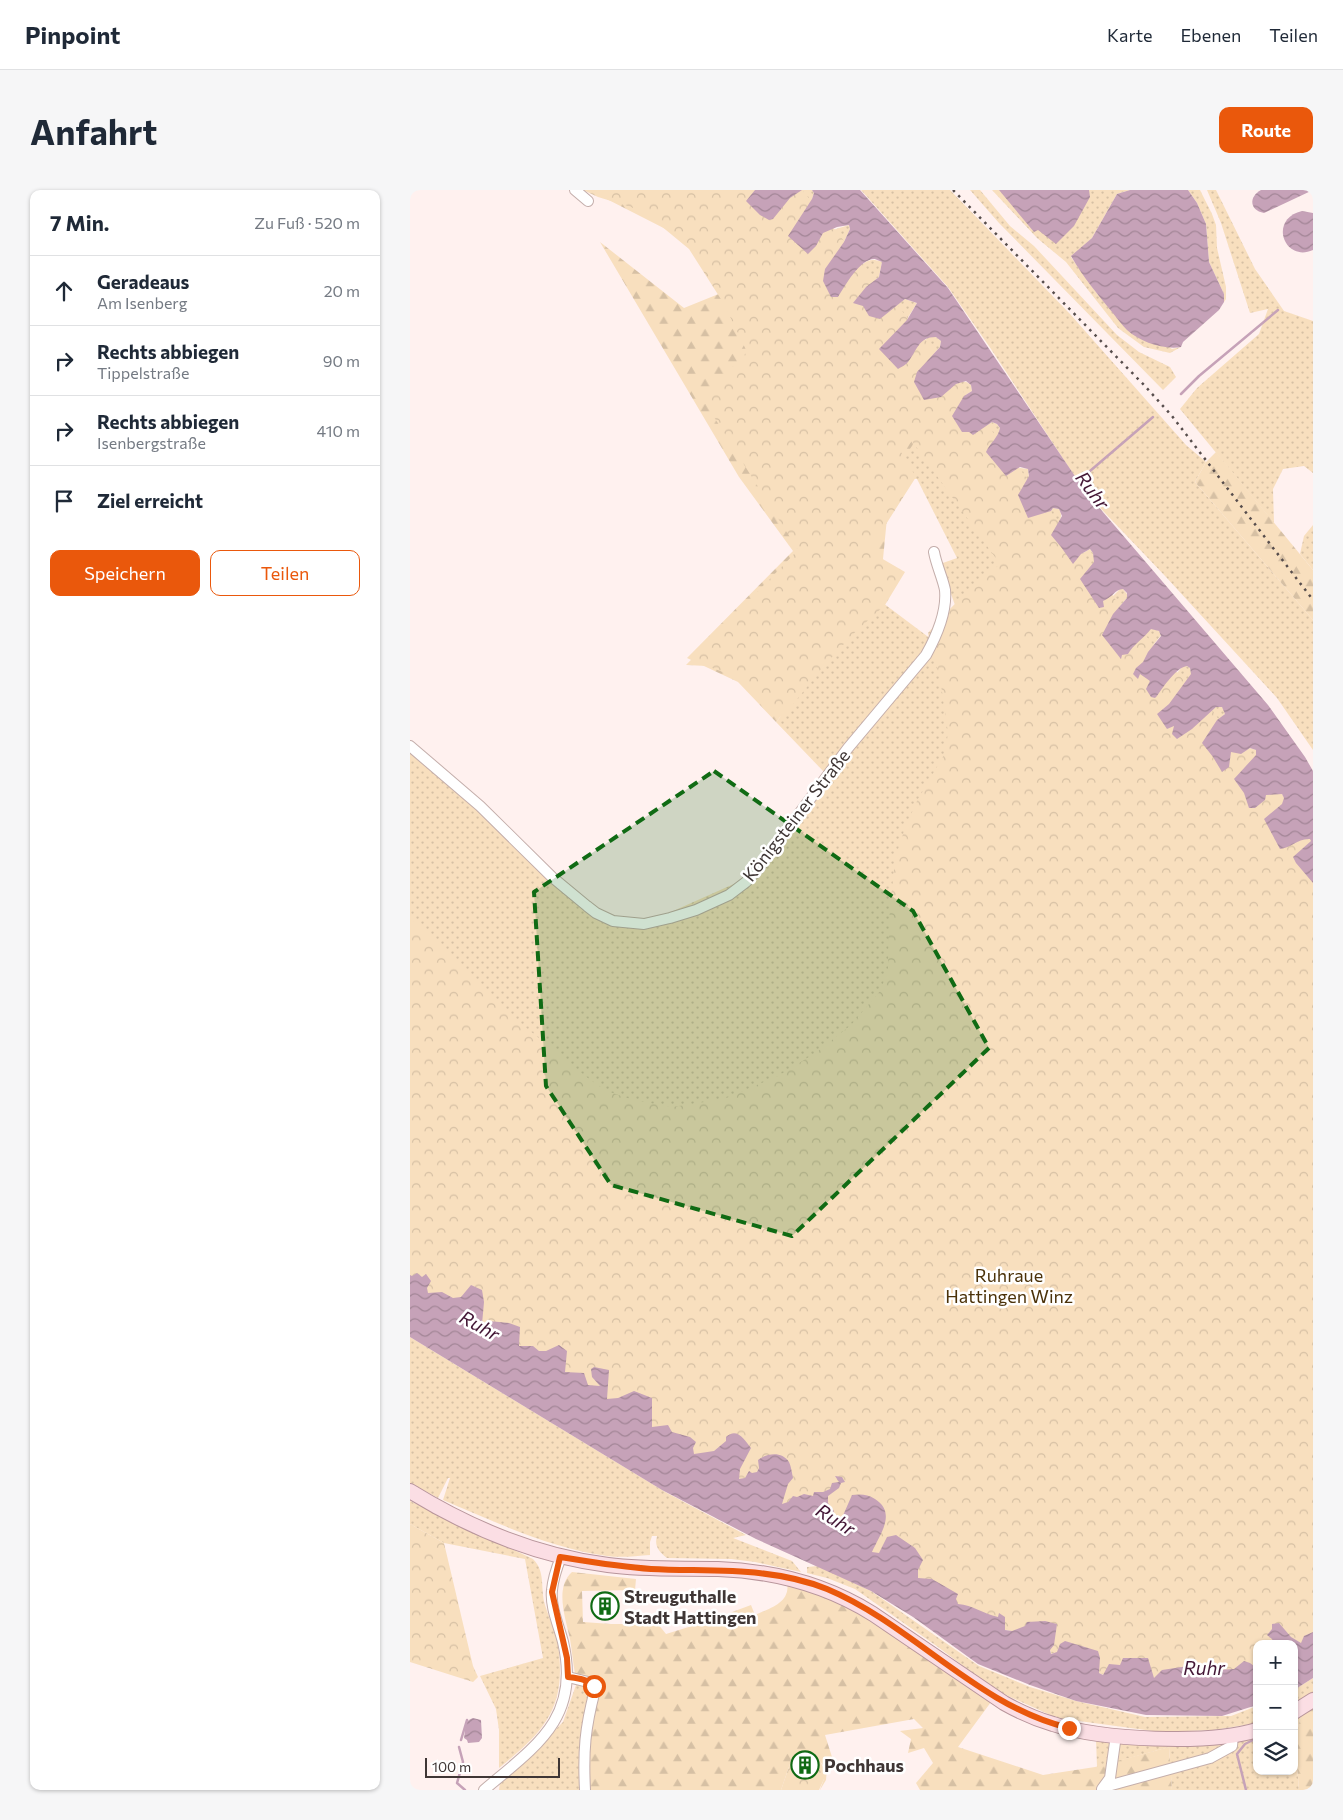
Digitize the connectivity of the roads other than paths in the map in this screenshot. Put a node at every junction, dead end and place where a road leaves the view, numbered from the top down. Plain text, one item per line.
1 (575, 190) edge
2 (588, 200) dead end
3 (934, 552) dead end
4 (410, 746) edge
5 (410, 1491) edge
6 (560, 1557) junction
7 (568, 1677) junction
8 (1313, 1700) edge
9 (1298, 1709) edge
10 (1253, 1731) edge
11 (1116, 1735) junction
12 (1233, 1736) junction
13 (1103, 1789) edge
14 (486, 1790) edge
15 (585, 1790) edge

1 - 2 street
3 - 4 street, Königsteiner Straße
5 - 6 main road
6 - 7 street
6 - 11 main road
7 - 14 street
7 - 15 street
8 - 9 main road
10 - 12 main road
11 - 12 main road
11 - 13 street
12 - 13 street

